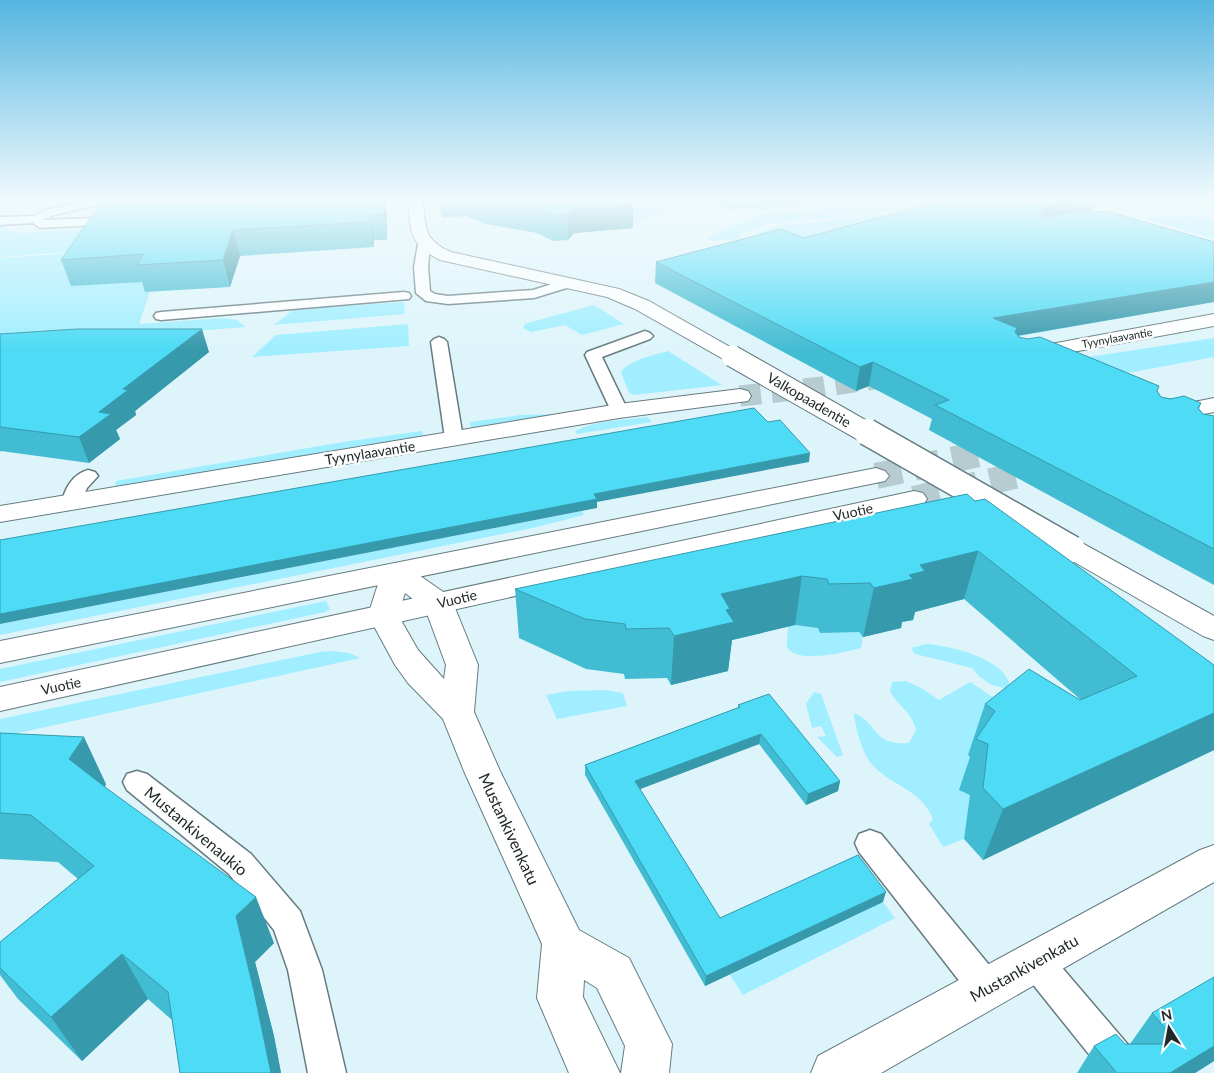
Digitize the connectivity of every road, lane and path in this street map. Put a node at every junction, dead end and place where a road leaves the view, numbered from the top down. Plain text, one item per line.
1 (423, 250) edge
2 (435, 250) edge
3 (568, 282) junction
4 (404, 296) dead end
5 (264, 308) junction
6 (161, 316) dead end
7 (1214, 320) edge
8 (261, 325) dead end
9 (645, 336) dead end
10 (440, 342) dead end
11 (1020, 355) edge
12 (740, 396) tunnel mouth
13 (1214, 404) edge
14 (619, 411) junction
15 (1160, 415) edge
16 (454, 438) junction
17 (88, 476) dead end
18 (876, 476) tunnel mouth
19 (914, 499) tunnel mouth
20 (72, 502) junction
21 (0, 514) edge
22 (396, 572) junction
23 (438, 603) junction
24 (383, 615) junction
25 (1214, 629) edge
26 (0, 652) edge
27 (0, 699) edge
28 (457, 712) junction
29 (137, 782) dead end
30 (870, 843) dead end
31 (1214, 862) edge
32 (564, 944) junction
33 (1035, 961) junction
34 (987, 988) junction
35 (327, 1073) edge
36 (596, 1073) edge
37 (645, 1073) edge
38 (835, 1073) edge
39 (1128, 1073) edge

1 - 3 lane
2 - 3 street, Valkopaadentie
3 - 25 street, Valkopaadentie, bridge
4 - 5 lane
5 - 6 lane
5 - 8 lane
7 - 11 street, Tyynylaavantie
9 - 14 lane
10 - 16 lane
12 - 14 street, Tyynylaavantie
13 - 15 street
14 - 16 street, Tyynylaavantie
16 - 20 street, Tyynylaavantie
17 - 20 lane
18 - 22 street
19 - 23 street, Vuotie
20 - 21 street, Tyynylaavantie
22 - 23 street
22 - 24 street
22 - 26 street
23 - 24 street, Vuotie
23 - 28 street, Mustankivenkatu
24 - 27 street, Vuotie
24 - 28 street, Mustankivenkatu
28 - 32 street, Mustankivenkatu
29 - 35 lane, Mustankivenaukio
30 - 34 lane
31 - 33 street, Mustankivenkatu
32 - 36 street, Mustankivenkatu
32 - 37 street
33 - 34 street, Mustankivenkatu
33 - 39 lane
34 - 38 street, Mustankivenkatu

